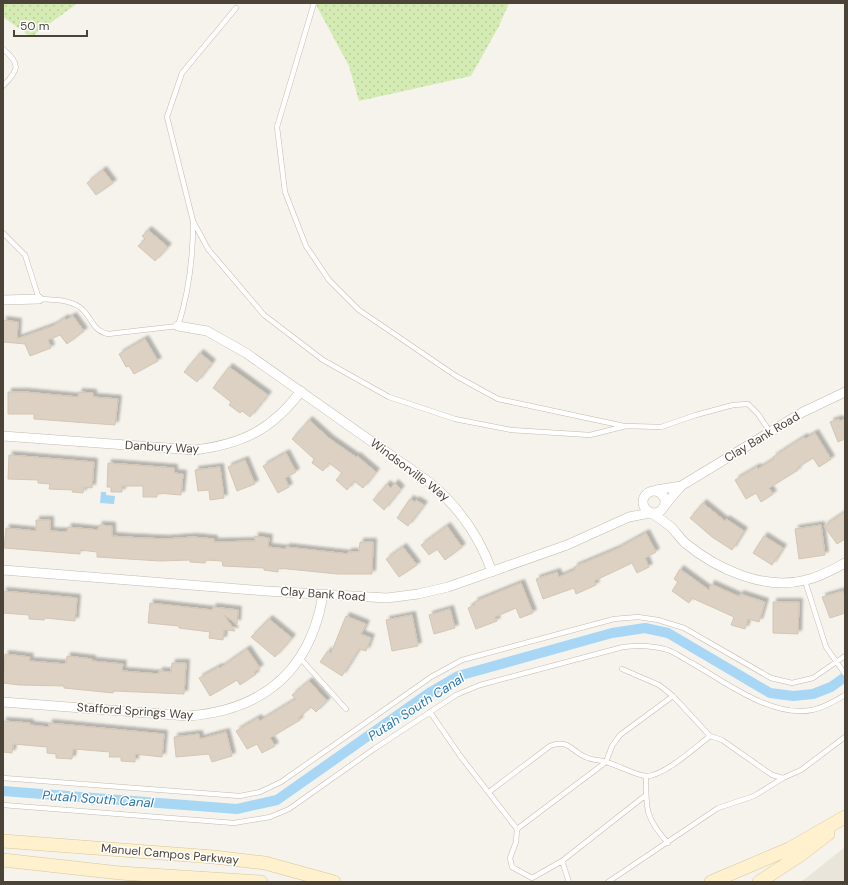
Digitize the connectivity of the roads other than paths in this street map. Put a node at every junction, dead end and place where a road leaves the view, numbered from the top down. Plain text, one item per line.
1 (314, 3) edge
2 (236, 8) dead end
3 (3, 49) edge
4 (3, 86) edge
5 (192, 221) junction
6 (3, 232) edge
7 (39, 299) junction
8 (3, 300) edge
9 (178, 326) junction
10 (301, 391) junction
11 (845, 392) edge
12 (626, 426) junction
13 (770, 432) junction
14 (3, 436) edge
15 (681, 486) junction
16 (656, 490) junction
17 (643, 499) junction
18 (665, 505) junction
19 (651, 513) junction
20 (628, 517) junction
21 (671, 527) junction
22 (845, 563) edge
23 (3, 570) edge
24 (492, 572) junction
25 (805, 581) junction
26 (323, 595) junction
27 (845, 656) edge
28 (300, 658) junction
29 (836, 662) junction
30 (622, 669) dead end
31 (845, 674) edge
32 (845, 695) edge
33 (674, 696) junction
34 (3, 702) edge
35 (346, 709) dead end
36 (430, 712) junction
37 (710, 736) junction
38 (845, 737) edge
39 (606, 762) junction
40 (646, 776) junction
41 (3, 778) edge
42 (783, 778) junction
43 (489, 792) junction
44 (646, 795) junction
45 (3, 805) edge
46 (845, 817) edge
47 (845, 821) edge
48 (517, 829) junction
49 (3, 841) edge
50 (668, 843) junction
51 (3, 860) edge
52 (562, 861) junction
53 (261, 882) edge
54 (334, 882) edge
55 (569, 882) edge
56 (608, 882) edge
57 (711, 882) edge
58 (759, 882) edge

1 - 12 lane
2 - 5 lane
3 - 4 lane
5 - 9 lane
5 - 12 lane
6 - 7 lane
7 - 8 street
7 - 9 lane
9 - 10 street, Windsorville Way
10 - 14 street, Danbury Way
10 - 24 street, Windsorville Way
11 - 13 street, Clay Bank Road
12 - 13 lane
13 - 15 street, Clay Bank Road
15 - 16 street, Clay Bank Road
15 - 18 street, Clay Bank Road
16 - 17 street, Clay Bank Road
16 - 18 street
17 - 19 street
17 - 20 street, Clay Bank Road
18 - 19 street, Clay Bank Road
18 - 21 street
19 - 20 street, Clay Bank Road
19 - 21 street
20 - 24 street, Clay Bank Road
21 - 25 street
22 - 25 street
23 - 26 street, Clay Bank Road
24 - 26 street, Clay Bank Road
25 - 29 lane
26 - 28 street, Stafford Springs Way
27 - 29 lane
28 - 34 street, Stafford Springs Way
28 - 35 lane
29 - 31 lane
29 - 41 lane
30 - 33 lane
32 - 36 lane
33 - 37 lane
33 - 39 lane
36 - 43 lane
36 - 45 lane
37 - 40 lane
37 - 42 lane
38 - 42 lane
39 - 40 lane
39 - 43 lane
39 - 48 lane
40 - 44 lane
42 - 50 lane
43 - 48 lane
44 - 50 lane
44 - 52 lane
46 - 57 main road
47 - 58 main road
48 - 52 lane
49 - 54 main road, Manuel Campos Parkway
50 - 56 lane
51 - 53 main road, Manuel Campos Parkway
52 - 55 lane

